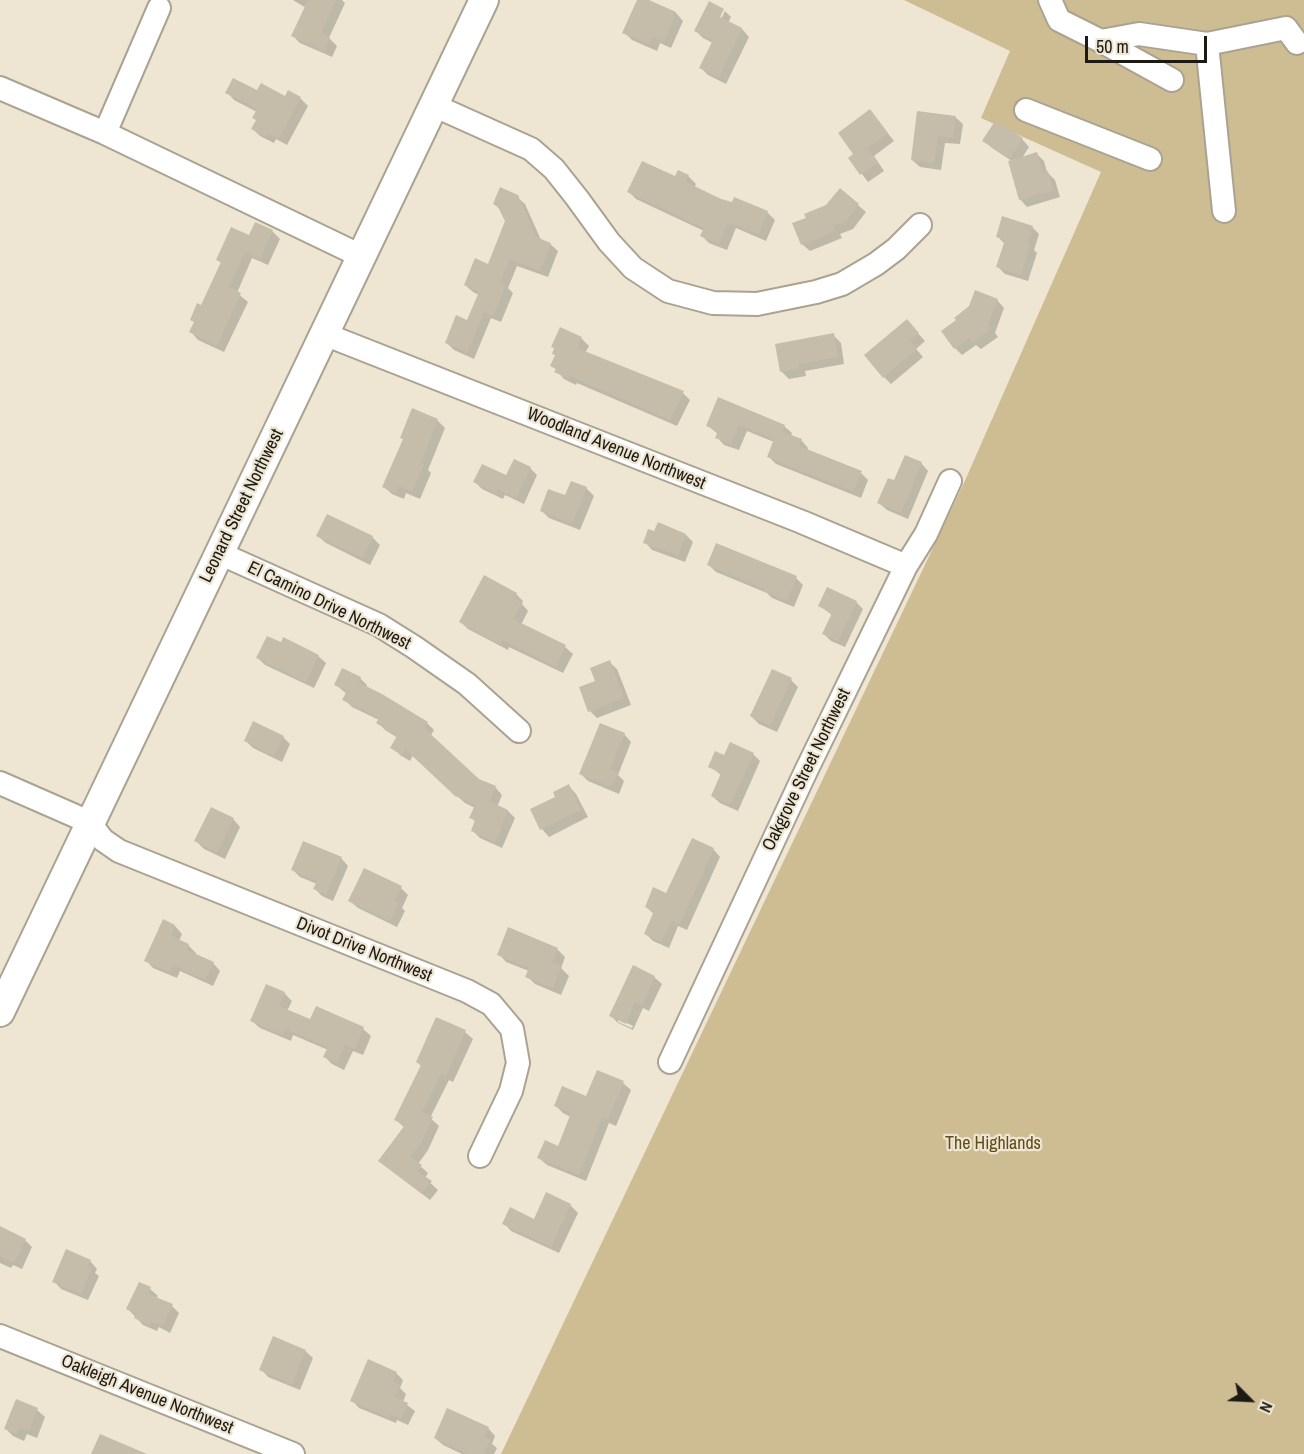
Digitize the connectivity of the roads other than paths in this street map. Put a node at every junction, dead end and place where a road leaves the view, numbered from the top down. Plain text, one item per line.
1 (484, 0) edge
2 (1050, 0) edge
3 (159, 8) dead end
4 (1101, 40) junction
5 (1297, 43) dead end
6 (1207, 44) junction
7 (1172, 80) dead end
8 (0, 88) edge
9 (433, 105) junction
10 (1026, 110) dead end
11 (105, 133) junction
12 (1150, 159) dead end
13 (1224, 211) dead end
14 (920, 225) dead end
15 (361, 256) junction
16 (324, 334) junction
17 (950, 481) dead end
18 (219, 554) junction
19 (906, 566) junction
20 (519, 730) dead end
21 (0, 783) edge
22 (89, 822) junction
23 (0, 1012) edge
24 (670, 1062) dead end
25 (480, 1156) dead end
26 (0, 1336) edge
27 (293, 1454) edge

1 - 9 main road, Leonard Street Northwest
2 - 4 street
3 - 11 street
4 - 6 street
4 - 7 street
5 - 6 street
6 - 13 street
8 - 11 street
9 - 14 street
9 - 15 main road, Leonard Street Northwest
10 - 12 street
11 - 15 street
15 - 16 main road, Leonard Street Northwest
16 - 18 main road, Leonard Street Northwest
16 - 19 street, Woodland Avenue Northwest
17 - 19 street, Oakgrove Street Northwest
18 - 20 street, El Camino Drive Northwest
18 - 22 main road, Leonard Street Northwest
19 - 24 street, Oakgrove Street Northwest
21 - 22 street
22 - 23 main road, Leonard Street Northwest
22 - 25 street, Divot Drive Northwest
26 - 27 street, Oakleigh Avenue Northwest

